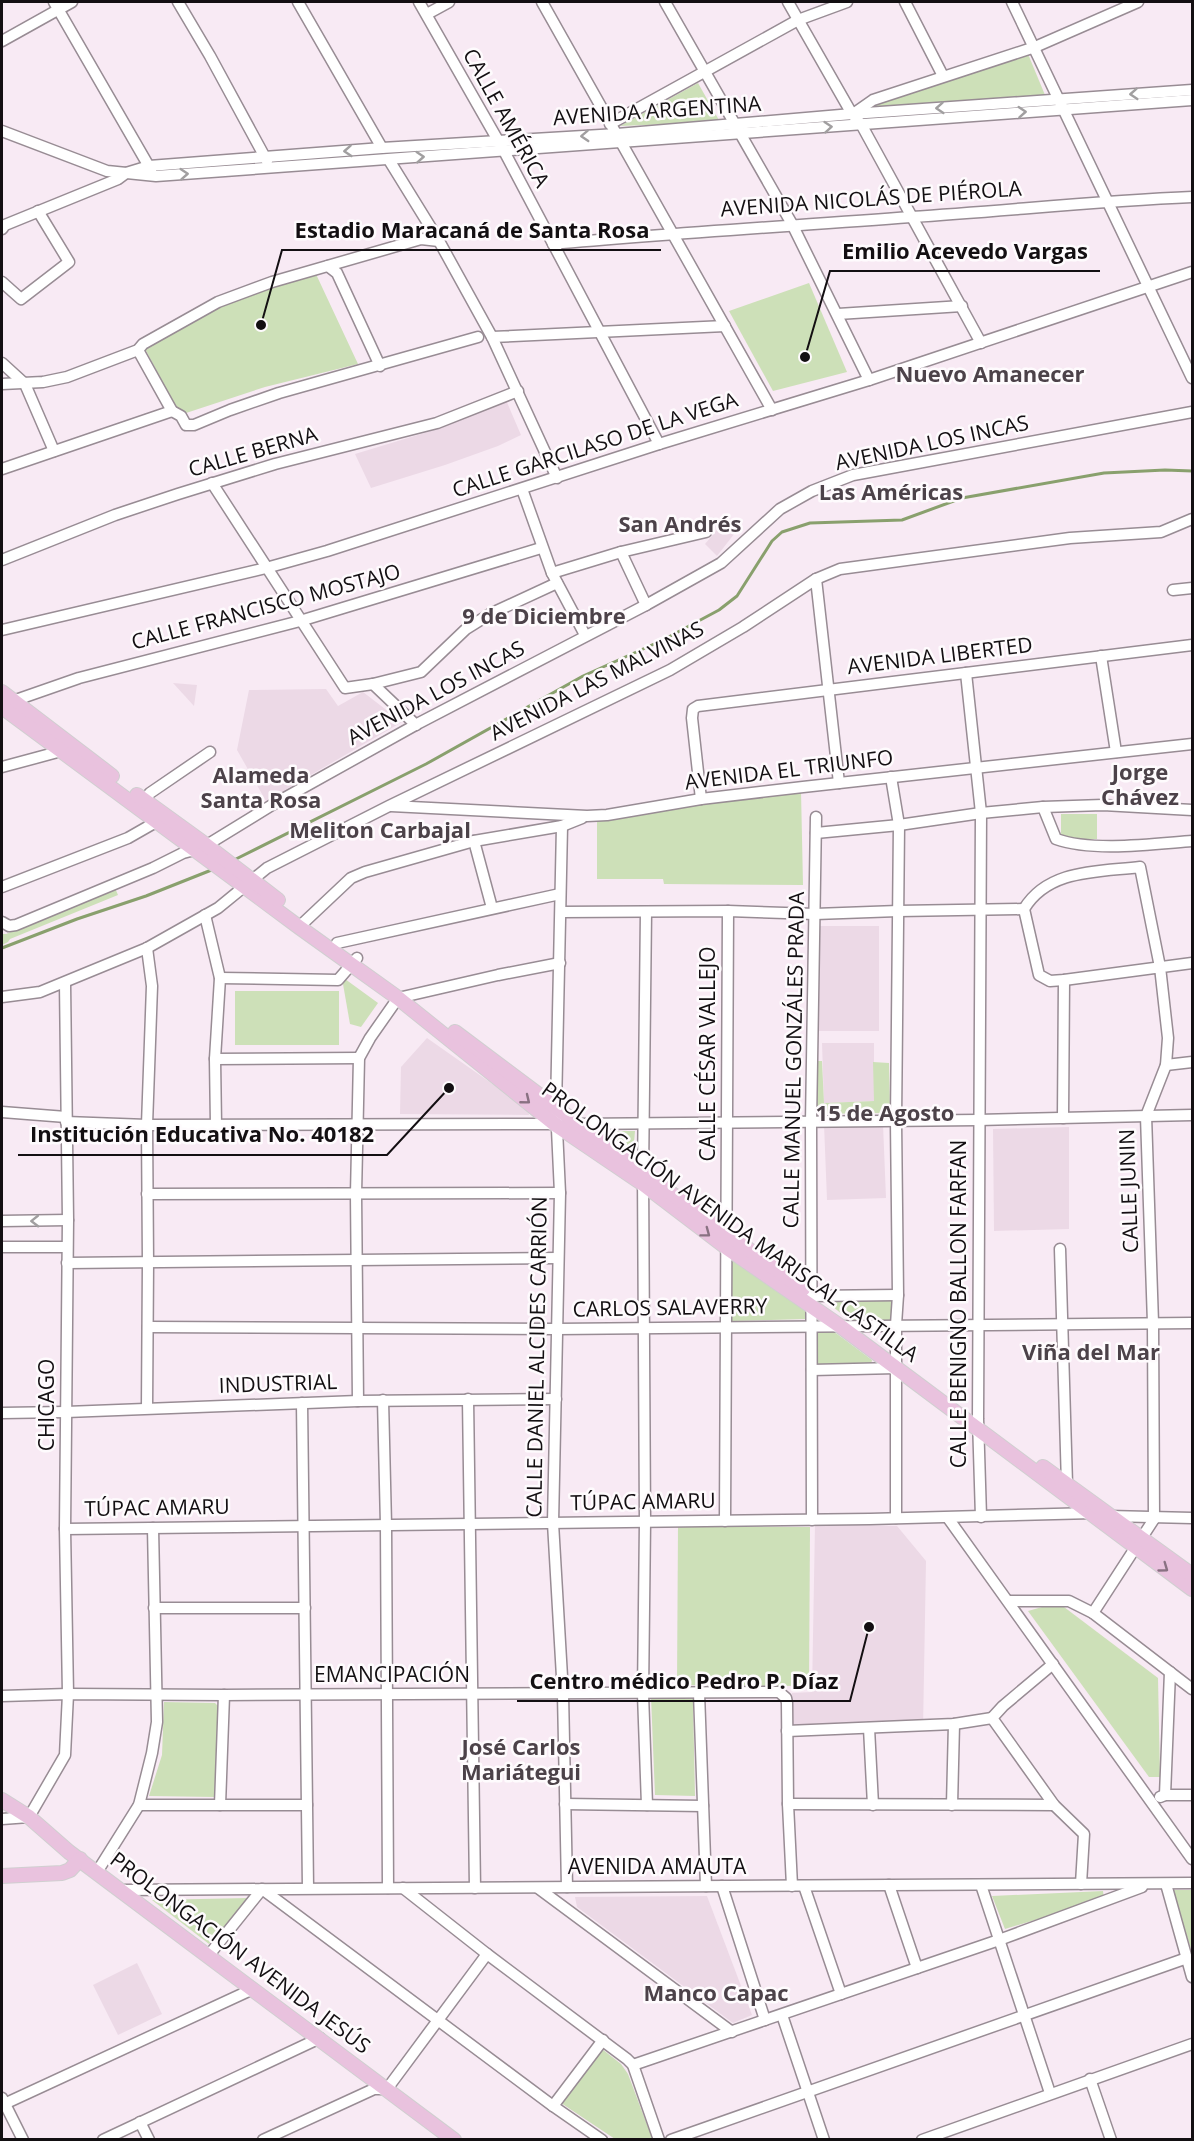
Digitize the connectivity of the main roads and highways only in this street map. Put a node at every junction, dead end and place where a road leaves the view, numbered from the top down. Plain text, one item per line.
1 (6, 703) edge
2 (141, 804) junction
3 (201, 847) junction
4 (301, 924) junction
5 (354, 961) junction
6 (403, 997) junction
7 (643, 1179) junction
8 (812, 1301) junction
9 (896, 1363) junction
10 (1064, 1488) junction
11 (1139, 1542) junction
12 (1192, 1575) edge
13 (1192, 1589) edge
14 (2, 1800) edge
15 (80, 1859) junction
16 (2, 1876) edge
17 (454, 2139) edge

1 - 2 main road
2 - 3 main road
2 - 3 main road
3 - 4 main road, PROLONGACIÓN AVENIDA MARISCAL CASTILLA
4 - 5 main road, PROLONGACIÓN AVENIDA MARISCAL CASTILLA
4 - 5 main road, PROLONGACIÓN AVENIDA MARISCAL CASTILLA
5 - 6 main road, PROLONGACIÓN AVENIDA MARISCAL CASTILLA
6 - 7 main road, PROLONGACIÓN AVENIDA MARISCAL CASTILLA
6 -> 7 main road, PROLONGACIÓN AVENIDA MARISCAL CASTILLA
7 - 8 main road, PROLONGACIÓN AVENIDA MARISCAL CASTILLA
7 -> 8 main road, PROLONGACIÓN AVENIDA MARISCAL CASTILLA
8 - 9 main road, PROLONGACIÓN AVENIDA MARISCAL CASTILLA
8 - 9 main road, PROLONGACIÓN AVENIDA MARISCAL CASTILLA
9 - 10 main road, PROLONGACIÓN AVENIDA MARISCAL CASTILLA
10 - 11 main road, PROLONGACIÓN AVENIDA MARISCAL CASTILLA
10 - 11 main road, PROLONGACIÓN AVENIDA MARISCAL CASTILLA
11 - 12 main road, PROLONGACIÓN AVENIDA MARISCAL CASTILLA
11 -> 13 main road, PROLONGACIÓN AVENIDA MARISCAL CASTILLA
14 - 15 main road, PROLONGACIÓN AVENIDA JESÚS
15 - 16 main road
15 - 17 main road, PROLONGACIÓN AVENIDA JESÚS

